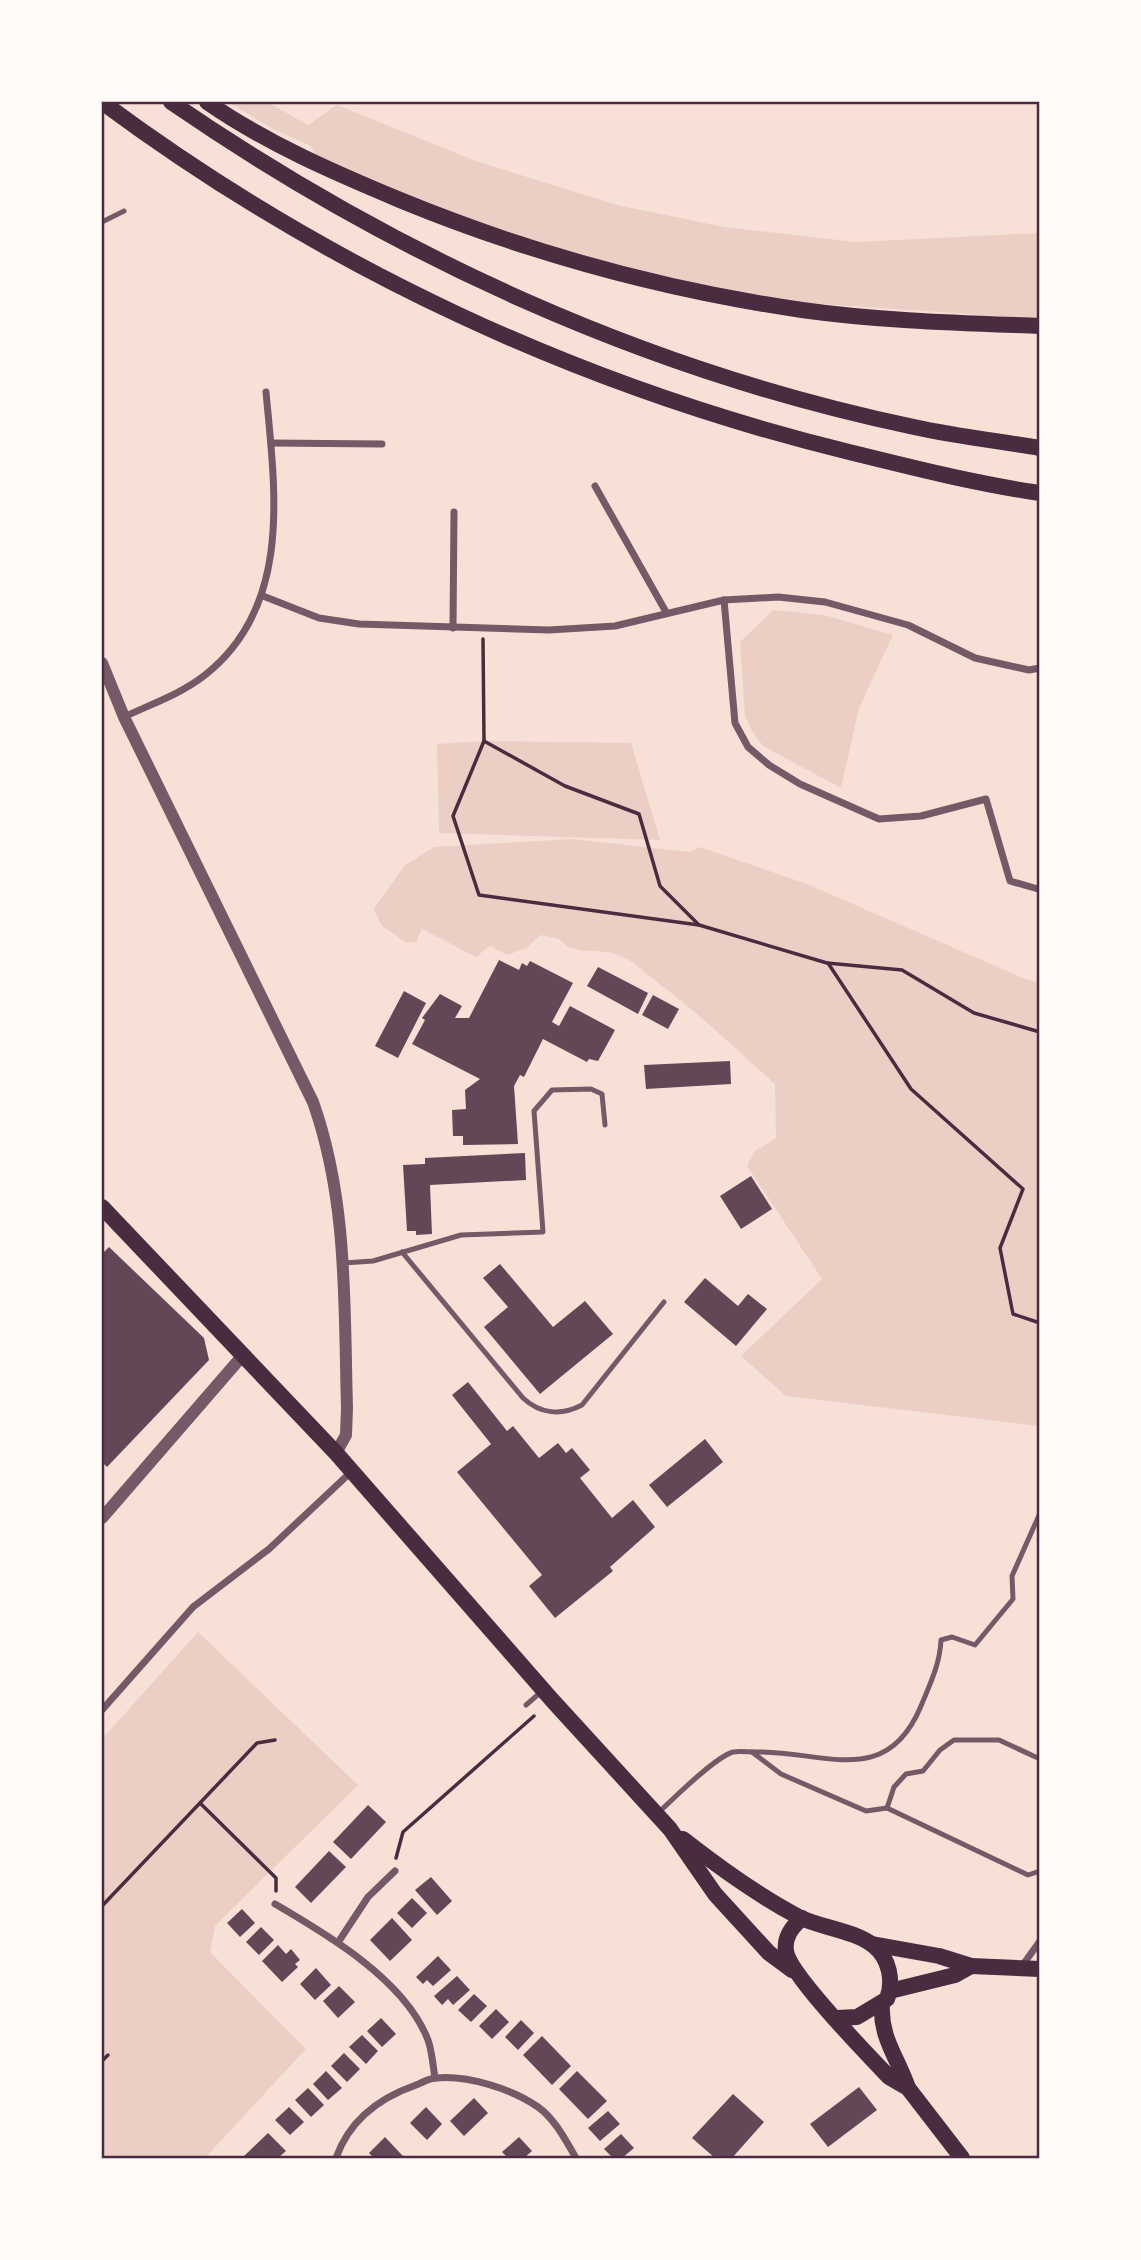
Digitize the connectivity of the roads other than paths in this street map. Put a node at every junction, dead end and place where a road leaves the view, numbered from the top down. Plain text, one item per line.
1 (102, 102) edge
2 (171, 102) edge
3 (207, 102) edge
4 (124, 211) dead end
5 (102, 222) edge
6 (1040, 326) edge
7 (266, 392) dead end
8 (271, 443) junction
9 (382, 444) dead end
10 (1040, 448) edge
11 (595, 486) dead end
12 (1040, 493) edge
13 (454, 512) dead end
14 (263, 596) junction
15 (724, 600) junction
16 (666, 612) junction
17 (453, 628) junction
18 (102, 663) edge
19 (1040, 668) edge
20 (124, 717) junction
21 (1038, 889) edge
22 (605, 1125) dead end
23 (102, 1207) edge
24 (402, 1252) junction
25 (342, 1263) junction
26 (664, 1302) dead end
27 (244, 1354) junction
28 (336, 1453) junction
29 (352, 1471) junction
30 (1040, 1513) edge
31 (102, 1518) edge
32 (548, 1695) junction
33 (526, 1706) dead end
34 (102, 1710) edge
35 (752, 1752) junction
36 (1040, 1759) edge
37 (887, 1808) junction
38 (657, 1814) junction
39 (670, 1829) junction
40 (395, 1871) road end
41 (1040, 1871) edge
42 (275, 1904) road end
43 (802, 1918) junction
44 (339, 1941) junction
45 (1040, 1941) edge
46 (872, 1944) junction
47 (971, 1966) junction
48 (1021, 1967) junction
49 (1040, 1969) edge
50 (792, 1970) junction
51 (886, 1998) junction
52 (837, 2018) junction
53 (435, 2078) junction
54 (908, 2088) junction
55 (336, 2158) edge
56 (576, 2158) edge
57 (962, 2158) edge

1 - 12 main road
2 - 10 main road
3 - 6 main road
4 - 5 lane
7 - 8 street
8 - 9 street
8 - 14 street
11 - 16 street
13 - 17 street
14 - 17 street
14 - 20 street
15 - 16 street
15 - 19 street
15 - 21 street
16 - 17 street
18 - 20 street
20 - 25 street
22 - 24 lane
23 - 27 main road
24 - 25 lane
24 - 26 lane
25 - 28 street
27 - 28 main road
27 - 31 street
28 - 29 main road
29 - 32 main road
29 - 34 street
30 - 35 lane
32 - 33 lane
32 - 38 main road
35 - 37 lane
35 - 38 lane
36 - 37 lane
37 - 41 lane
38 - 39 main road
39 - 43 main road
39 - 50 main road
40 - 44 street
42 - 44 street
43 - 46 main road
43 - 50 main road
44 - 53 street
45 - 48 street
46 - 47 main road
46 - 51 main road
47 - 48 main road
47 - 51 main road
48 - 49 main road
50 - 52 main road
51 - 52 main road
51 - 54 main road
52 - 54 main road
53 - 55 street
53 - 56 street
54 - 57 main road

